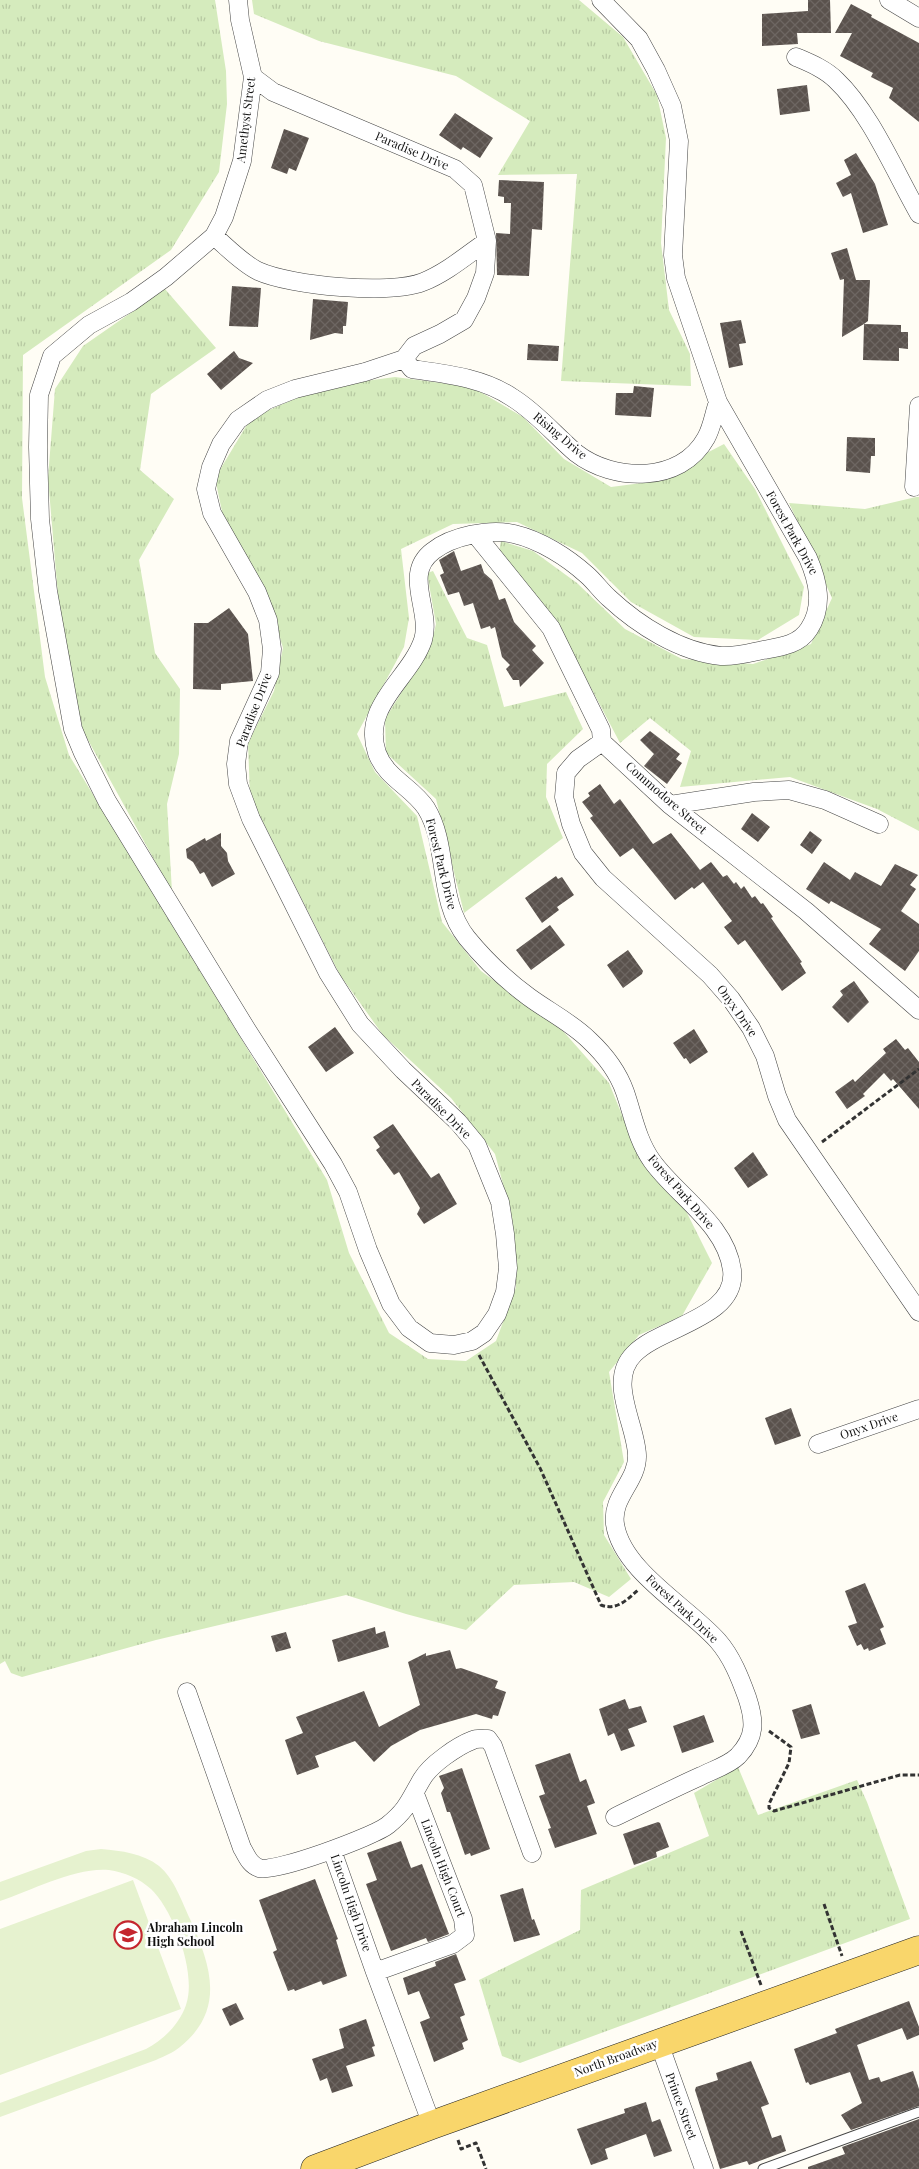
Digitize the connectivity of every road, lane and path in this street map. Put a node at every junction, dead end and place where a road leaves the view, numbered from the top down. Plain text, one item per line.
1 (238, 0) edge
2 (601, 0) edge
3 (889, 0) edge
4 (919, 18) edge
5 (796, 58) dead end
6 (253, 77) junction
7 (919, 214) edge
8 (214, 236) junction
9 (487, 241) junction
10 (404, 359) junction
11 (718, 402) junction
12 (919, 406) edge
13 (914, 487) dead end
14 (476, 535) junction
15 (602, 742) junction
16 (670, 805) junction
17 (880, 824) dead end
18 (919, 1010) edge
19 (919, 1069) edge
20 (808, 1153) junction
21 (919, 1312) edge
22 (472, 1341) junction
23 (919, 1409) edge
24 (818, 1444) dead end
25 (649, 1579) junction
26 (188, 1692) dead end
27 (752, 1738) junction
28 (919, 1774) edge
29 (415, 1794) junction
30 (615, 1817) dead end
31 (332, 1850) junction
32 (532, 1853) dead end
33 (824, 1904) dead end
34 (741, 1931) dead end
35 (919, 1950) edge
36 (375, 1972) junction
37 (848, 1975) junction
38 (768, 2004) junction
39 (659, 2043) junction
40 (919, 2112) edge
41 (441, 2121) junction
42 (315, 2169) edge
43 (486, 2169) edge
44 (704, 2169) edge
45 (763, 2169) edge

1 - 6 street, Amethyst Street
2 - 11 street, Forest Park Drive
3 - 4 street
5 - 7 street
6 - 8 street, Amethyst Street
6 - 9 street, Paradise Drive
8 - 9 street
8 - 22 street
9 - 10 street, Paradise Drive
10 - 11 street, Rising Drive
10 - 22 street, Paradise Drive
11 - 14 street, Forest Park Drive
12 - 13 street
14 - 15 street
14 - 25 street, Forest Park Drive
15 - 16 street, Commodore Street
15 - 20 street, Onyx Drive
16 - 17 street
16 - 18 street, Commodore Street
19 - 20 path
20 - 21 street, Onyx Drive
22 - 25 path
23 - 24 street, Onyx Drive
25 - 27 street, Forest Park Drive
26 - 31 street, Lincoln High Drive
27 - 28 path
27 - 30 street
29 - 31 street
29 - 32 street
29 - 36 street, Lincoln High Court
31 - 36 street, Lincoln High Drive
33 - 37 path
34 - 38 path
35 - 37 main road, North Broadway
36 - 41 street, Lincoln High Drive
37 - 38 main road, North Broadway
38 - 39 main road, North Broadway
39 - 41 main road, North Broadway
39 - 44 street, Prince Street
40 - 45 lane
41 - 42 main road, North Broadway
41 - 43 path

